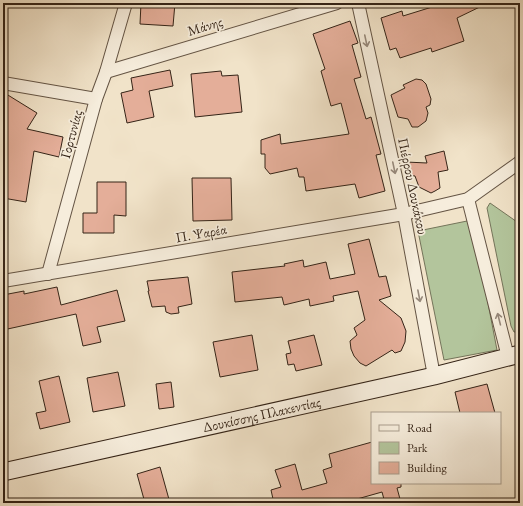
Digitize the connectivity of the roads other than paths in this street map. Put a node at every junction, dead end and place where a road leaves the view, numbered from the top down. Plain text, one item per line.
1 (126, 3) edge
2 (337, 3) edge
3 (358, 3) edge
4 (106, 72) junction
5 (3, 83) edge
6 (96, 99) junction
7 (520, 162) edge
8 (468, 199) junction
9 (404, 214) junction
10 (48, 274) junction
11 (3, 281) edge
12 (514, 356) edge
13 (434, 376) junction
14 (3, 472) edge

1 - 4 street, Γορτυνίας
2 - 4 street, Μάνης
3 -> 9 street, Πιέρρου Δουκάκου
4 - 6 street, Γορτυνίας
5 - 6 street
6 - 10 street, Γορτυνίας
7 - 8 street
8 - 9 street, Π. Ψαρέα
12 -> 8 street
9 - 10 street, Π. Ψαρέα
9 -> 13 street, Πιέρρου Δουκάκου
10 - 11 street, Π. Ψαρέα
12 - 13 main road, Δουκίσσης Πλακεντίας
13 - 14 main road, Δουκίσσης Πλακεντίας

